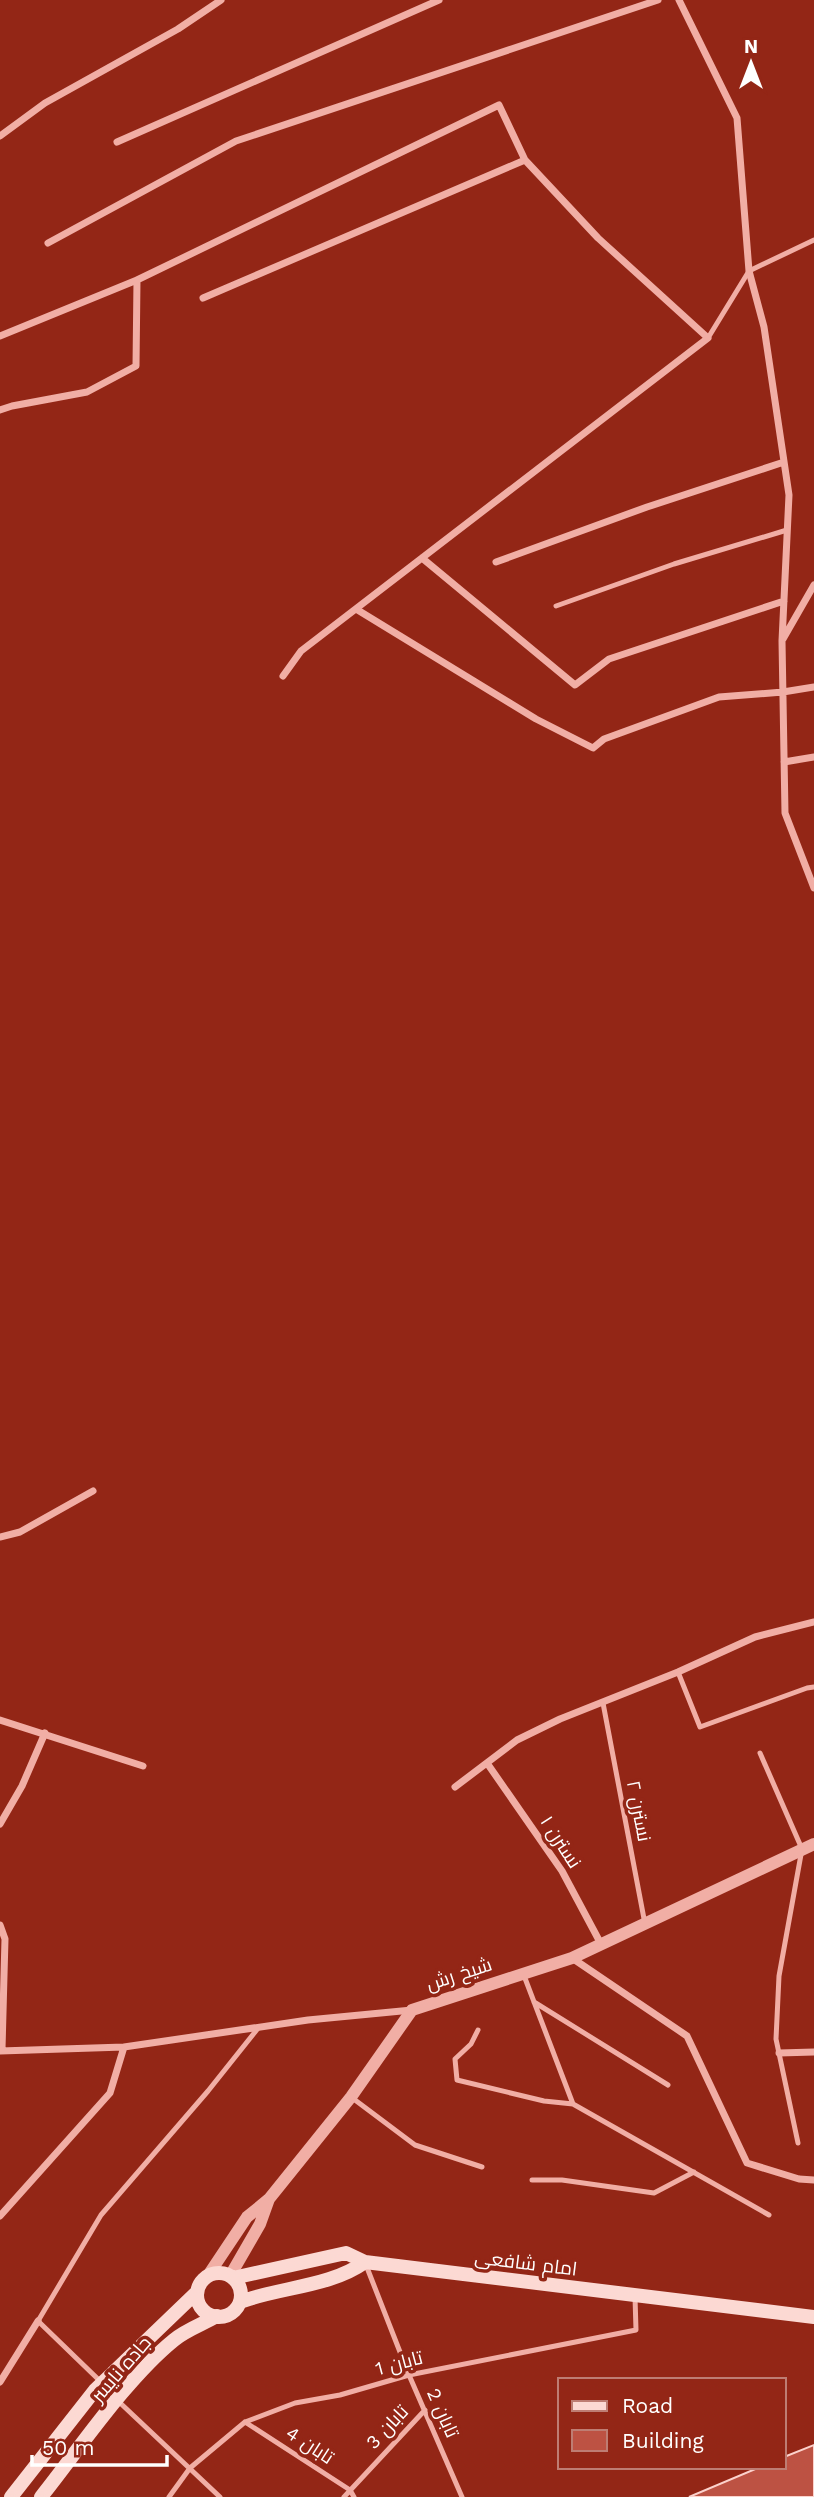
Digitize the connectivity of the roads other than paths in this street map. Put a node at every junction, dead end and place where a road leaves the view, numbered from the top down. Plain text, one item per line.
1 (221, 0) edge
2 (439, 0) edge
3 (658, 0) edge
4 (679, 0) edge
5 (0, 136) edge
6 (117, 142) dead end
7 (525, 160) junction
8 (814, 240) edge
9 (48, 243) dead end
10 (749, 271) junction
11 (137, 280) junction
12 (203, 298) dead end
13 (0, 336) edge
14 (708, 338) junction
15 (0, 410) edge
16 (784, 462) junction
17 (787, 530) junction
18 (422, 558) junction
19 (496, 562) dead end
20 (814, 585) edge
21 (784, 601) junction
22 (556, 606) dead end
23 (356, 609) junction
24 (782, 641) junction
25 (283, 676) dead end
26 (814, 687) edge
27 (783, 692) junction
28 (814, 757) edge
29 (784, 762) junction
30 (814, 888) edge
31 (93, 1490) dead end
32 (0, 1537) edge
33 (814, 1622) edge
34 (678, 1672) junction
35 (814, 1688) edge
36 (603, 1703) junction
37 (0, 1720) edge
38 (45, 1733) junction
39 (760, 1753) dead end
40 (487, 1763) junction
41 (143, 1766) dead end
42 (455, 1787) dead end
43 (0, 1824) edge
44 (808, 1847) edge
45 (645, 1924) junction
46 (0, 1925) edge
47 (601, 1944) junction
48 (572, 1958) junction
49 (523, 1973) junction
50 (533, 2001) junction
51 (412, 2010) junction
52 (259, 2027) junction
53 (478, 2030) dead end
54 (124, 2047) junction
55 (1, 2050) edge
56 (814, 2052) edge
57 (779, 2053) junction
58 (668, 2085) dead end
59 (351, 2097) junction
60 (573, 2104) junction
61 (798, 2143) dead end
62 (481, 2167) dead end
63 (694, 2172) junction
64 (532, 2180) dead end
65 (814, 2180) edge
66 (269, 2199) junction
67 (769, 2214) dead end
68 (0, 2216) edge
69 (365, 2262) junction
70 (207, 2277) junction
71 (232, 2277) junction
72 (197, 2292) junction
73 (635, 2296) junction
74 (240, 2302) junction
75 (217, 2316) junction
76 (814, 2317) edge
77 (38, 2321) junction
78 (409, 2375) junction
79 (0, 2382) edge
80 (102, 2383) junction
81 (117, 2400) junction
82 (425, 2410) junction
83 (245, 2422) junction
84 (190, 2468) junction
85 (350, 2490) junction
86 (11, 2497) edge
87 (41, 2497) edge
88 (169, 2497) edge
89 (220, 2497) edge
90 (344, 2497) edge
91 (354, 2497) edge
92 (462, 2497) edge

1 - 5 street
2 - 6 street
3 - 9 street
4 - 10 street
7 - 11 street
7 - 12 street
7 - 14 street
8 - 10 lane
10 - 14 lane
10 - 16 street
11 - 13 street
11 - 15 street
14 - 18 street
16 - 17 street
16 - 19 street
17 - 21 street
17 - 22 lane
18 - 21 street
18 - 23 street
20 - 24 street
21 - 24 street
23 - 25 street
23 - 27 street
24 - 27 street
26 - 27 street
27 - 29 street
28 - 29 street
29 - 30 street
31 - 32 street
33 - 34 street
34 - 35 lane
34 - 36 street
36 - 40 street
36 - 45 lane, نسترن ۲
37 - 38 street
38 - 41 street
38 - 43 street
39 - 44 lane
40 - 42 street
40 - 47 street, نسترن ۱
44 - 45 street, شیخ رش
44 - 57 lane
45 - 47 street, شیخ رش
46 - 55 street
47 - 48 street, شیخ رش
48 - 49 street, شیخ رش
48 - 65 street
49 - 50 lane
49 - 51 street, شیخ رش
50 - 58 lane
50 - 60 lane
51 - 52 street
51 - 59 street, شیخ رش
52 - 54 street
52 - 77 lane
53 - 60 lane
54 - 55 street
54 - 68 street
56 - 57 street
57 - 61 lane
59 - 62 lane
59 - 66 street, شیخ رش
60 - 63 lane
63 - 64 lane
63 - 67 lane
66 - 70 street
66 - 71 street, شیخ رش
69 - 71 main road, امام شافعی
69 - 73 main road, امام شافعی
69 - 74 main road
69 - 78 lane, تابان 2
70 - 71 main road
70 - 72 main road
71 - 74 main road
72 - 75 main road
72 - 80 main road
73 - 76 main road, امام شافعی
73 - 78 lane, تابان 1
74 - 75 main road
75 - 81 main road, جاده نایسر
77 - 79 street
77 - 80 lane
78 - 82 lane, تابان 2
78 - 83 lane, تابان 1
80 - 86 main road
81 - 84 lane
81 - 87 main road, جاده نایسر
82 - 85 lane, تابان 3
82 - 92 lane, تابان 2
83 - 84 lane, تابان 1
83 - 85 lane, تابان 4
84 - 88 lane, تابان 1
84 - 89 lane
85 - 90 lane, تابان 3
85 - 91 lane, تابان 4

